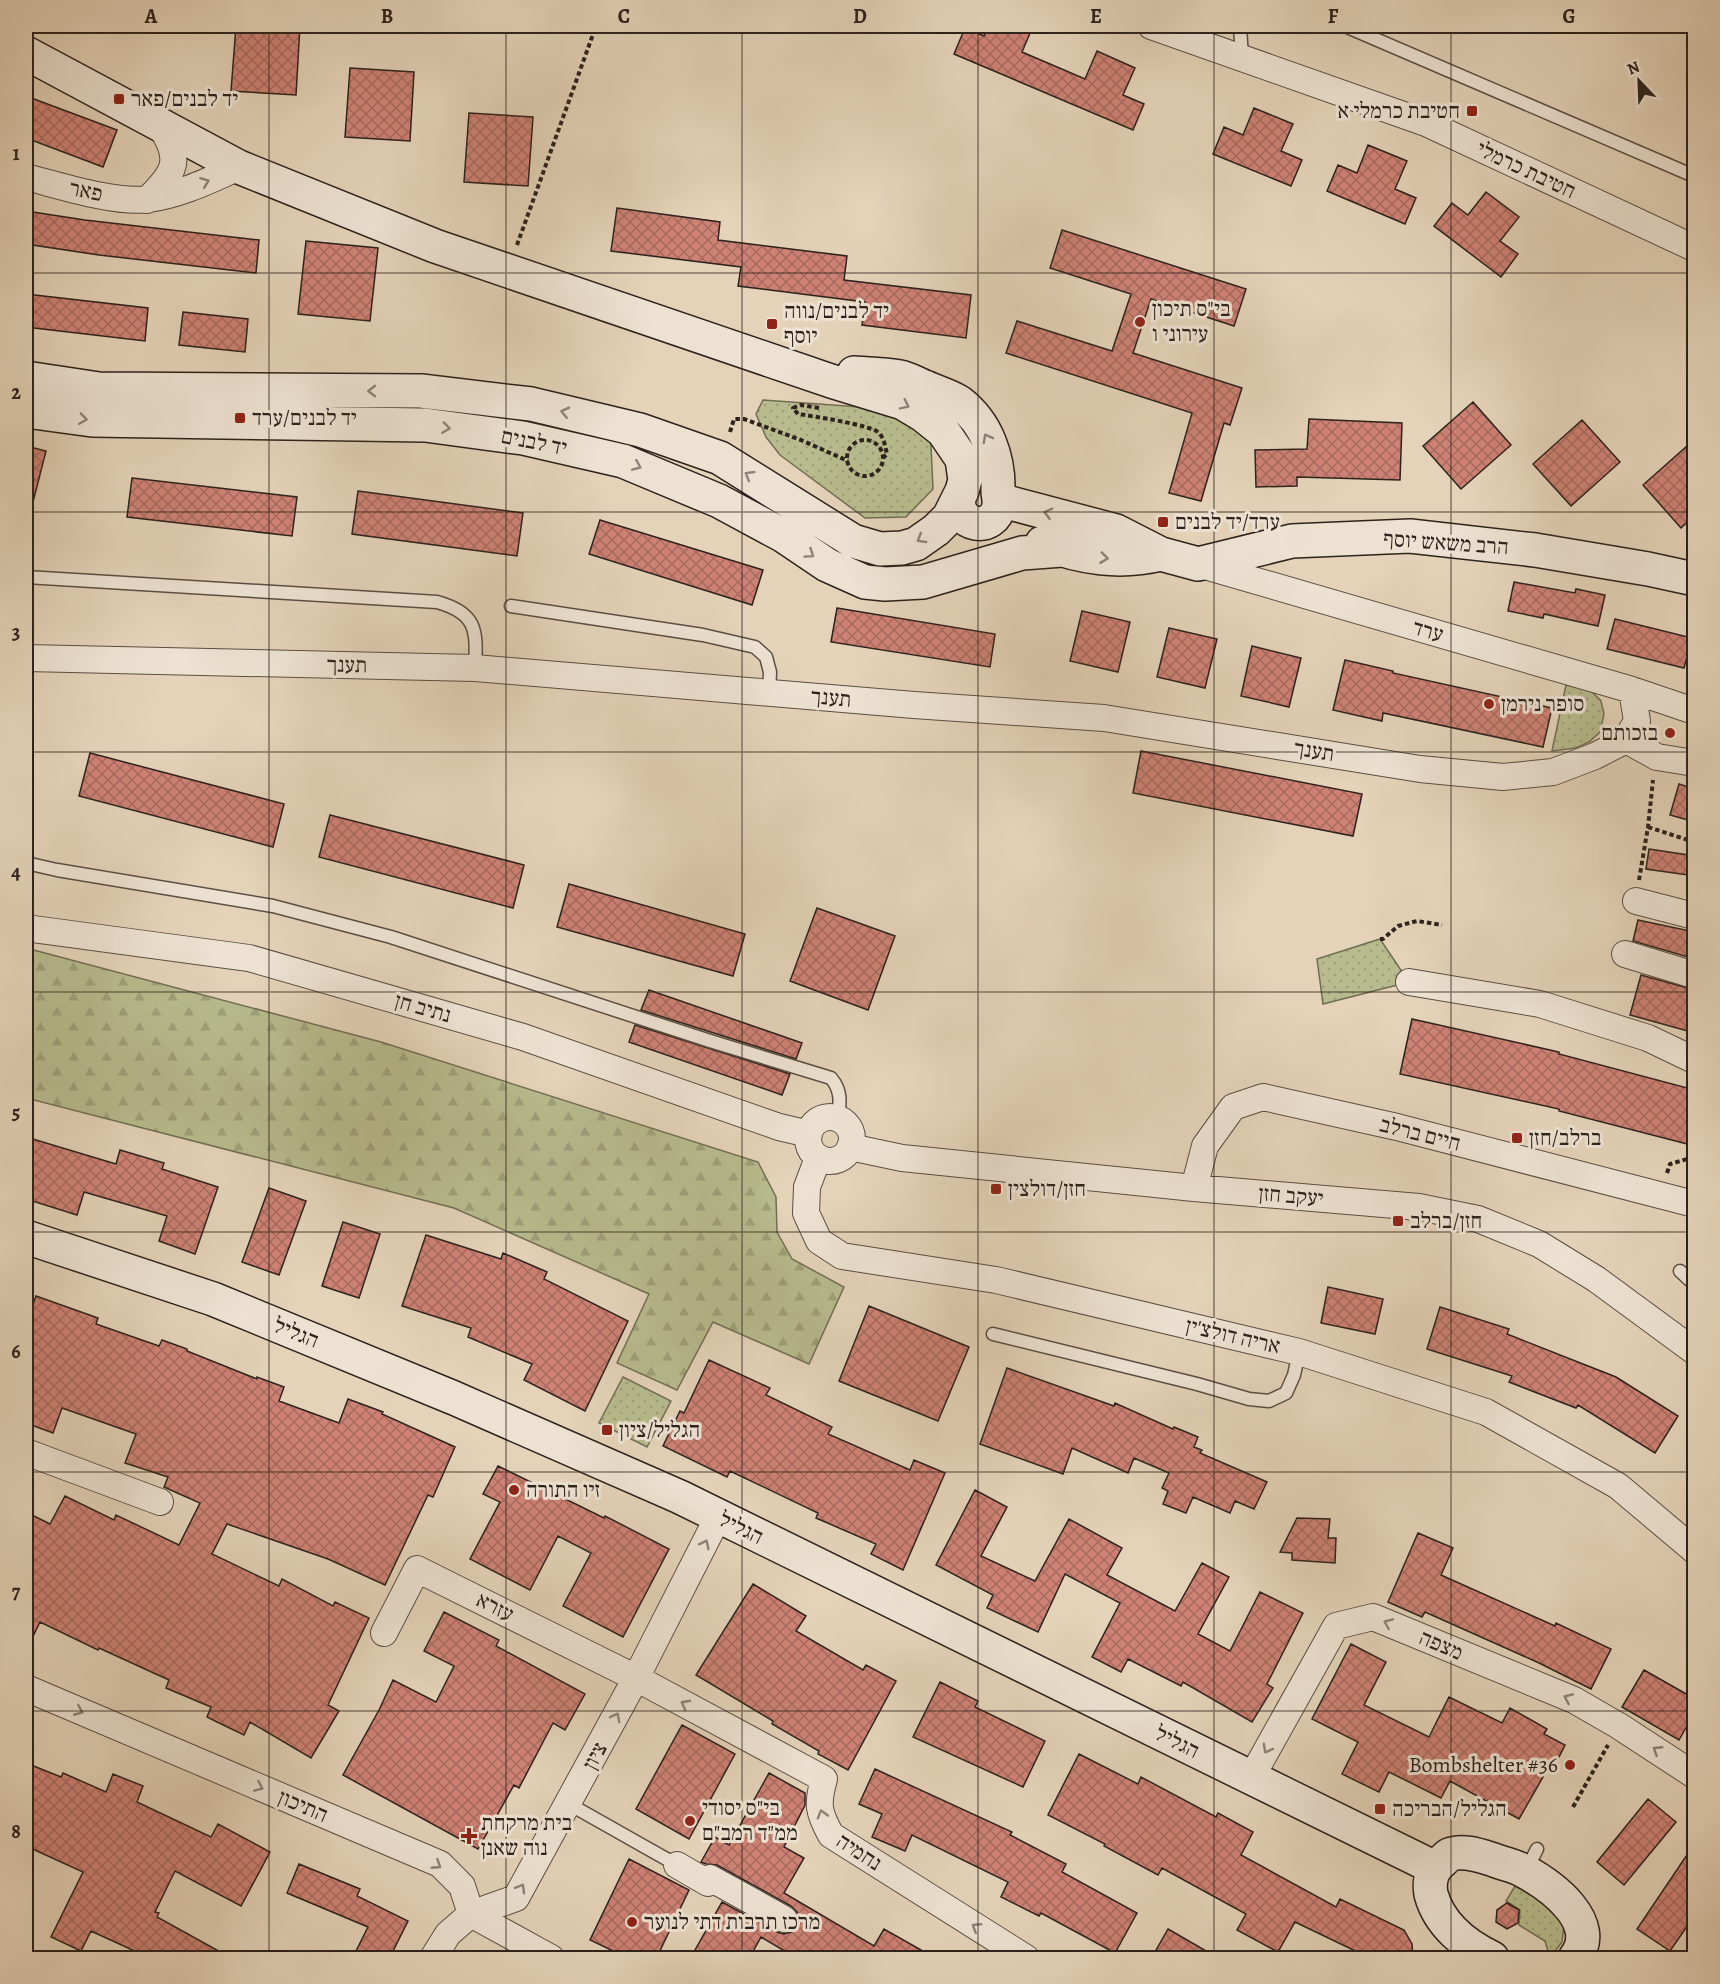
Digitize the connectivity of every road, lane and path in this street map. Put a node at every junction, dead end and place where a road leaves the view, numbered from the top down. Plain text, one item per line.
1 (596, 26) edge
2 (1151, 26) edge
3 (1240, 26) edge
4 (1346, 26) edge
5 (26, 52) edge
6 (1242, 58) junction
7 (160, 126) junction
8 (239, 167) junction
9 (1695, 176) edge
10 (26, 177) edge
11 (147, 200) junction
12 (1695, 248) edge
13 (508, 271) junction
14 (810, 373) junction
15 (26, 378) edge
16 (829, 409) dead end
17 (26, 411) edge
18 (720, 458) junction
19 (883, 458) junction
20 (848, 461) junction
21 (960, 494) junction
22 (993, 510) junction
23 (1062, 550) junction
24 (1161, 555) junction
25 (1198, 564) junction
26 (951, 573) junction
27 (26, 577) edge
28 (1695, 579) edge
29 (511, 606) dead end
30 (26, 658) edge
31 (475, 668) junction
32 (1632, 690) junction
33 (769, 693) junction
34 (1695, 711) edge
35 (1626, 740) junction
36 (1695, 763) edge
37 (1653, 776) dead end
38 (1648, 827) junction
39 (1695, 842) edge
40 (26, 863) edge
41 (1636, 901) joint
42 (1695, 916) edge
43 (1442, 925) dead end
44 (26, 928) edge
45 (1380, 939) dead end
46 (1625, 954) dead end
47 (1695, 975) edge
48 (1409, 982) dead end
49 (1695, 1060) edge
50 (838, 1118) junction
51 (808, 1134) junction
52 (850, 1147) junction
53 (1695, 1157) edge
54 (818, 1158) junction
55 (1670, 1164) dead end
56 (1194, 1188) junction
57 (1695, 1204) edge
58 (26, 1237) edge
59 (1680, 1271) dead end
60 (1695, 1284) edge
61 (993, 1334) dead end
62 (1695, 1351) edge
63 (1299, 1352) junction
64 (26, 1452) edge
65 (160, 1502) dead end
66 (718, 1517) junction
67 (1695, 1550) edge
68 (384, 1633) dead end
69 (636, 1678) junction
70 (26, 1688) edge
71 (1619, 1725) junction
72 (1695, 1775) edge
73 (1251, 1778) junction
74 (569, 1804) junction
75 (1573, 1807) dead end
76 (677, 1865) joint
77 (1435, 1868) junction
78 (471, 1914) junction
79 (784, 1919) dead end
80 (1487, 1957) edge
81 (1578, 1958) edge
82 (433, 1959) edge
83 (551, 1959) edge
84 (1026, 1959) edge

1 - 13 path
2 - 6 street, חטיבת כרמלי
3 - 6 lane
4 - 9 lane
5 - 7 street, יד לבנים
6 - 12 street, חטיבת כרמלי
7 - 8 street, יד לבנים
7 - 11 street
11 -> 8 street, פאר
8 - 13 street, יד לבנים
10 - 11 street, פאר
13 - 14 street, יד לבנים
14 -> 21 street, יד לבנים
22 -> 14 street, יד לבנים
18 -> 15 street, יד לבנים
16 - 19 path
17 -> 26 street, יד לבנים
18 - 20 path
21 -> 18 street, יד לבנים
19 - 20 path
19 - 20 path
21 - 22 street
22 - 23 street, ערד
24 -> 22 street, ערד
22 - 26 street, יד לבנים
23 -> 24 street, ערד
23 - 26 street
24 - 25 street, ערד
25 - 28 street, הרב משאש יוסף
25 - 32 street, ערד
27 - 31 lane
29 - 33 lane
30 - 31 street, תענך
31 - 33 street, תענך
32 - 34 street, ערד
32 - 35 street
33 - 35 street, תענך
35 - 36 street
37 - 38 path
38 - 39 path
38 - 41 path
40 - 50 lane
41 - 42 street
43 - 45 path
44 - 51 street, נתיב חן
46 - 47 street
48 - 49 street
50 - 51 street
50 - 52 street
51 - 54 street
52 - 54 street
52 - 56 street, יעקב חזן
53 - 55 path
54 - 63 street, אריה דולצ'ין
56 - 57 street, חיים ברלב
56 - 62 street, יעקב חזן
58 - 66 street, הגליל
59 - 60 lane
61 - 63 lane
63 - 67 street, אריה דולצ'ין
64 - 65 street
69 -> 66 street, ציון
66 - 73 street, הגליל
68 - 69 street, עזרא
74 -> 69 street, ציון
84 -> 69 street, נחמיה
70 -> 78 street, התיכון
72 -> 71 street, מצפה
71 -> 73 street, מצפה
71 - 75 path
73 - 77 street, הגליל
74 - 76 lane
78 -> 74 street, ציון
76 - 79 street
77 - 80 street
77 - 81 street
78 - 82 street, ציון
78 - 83 street

